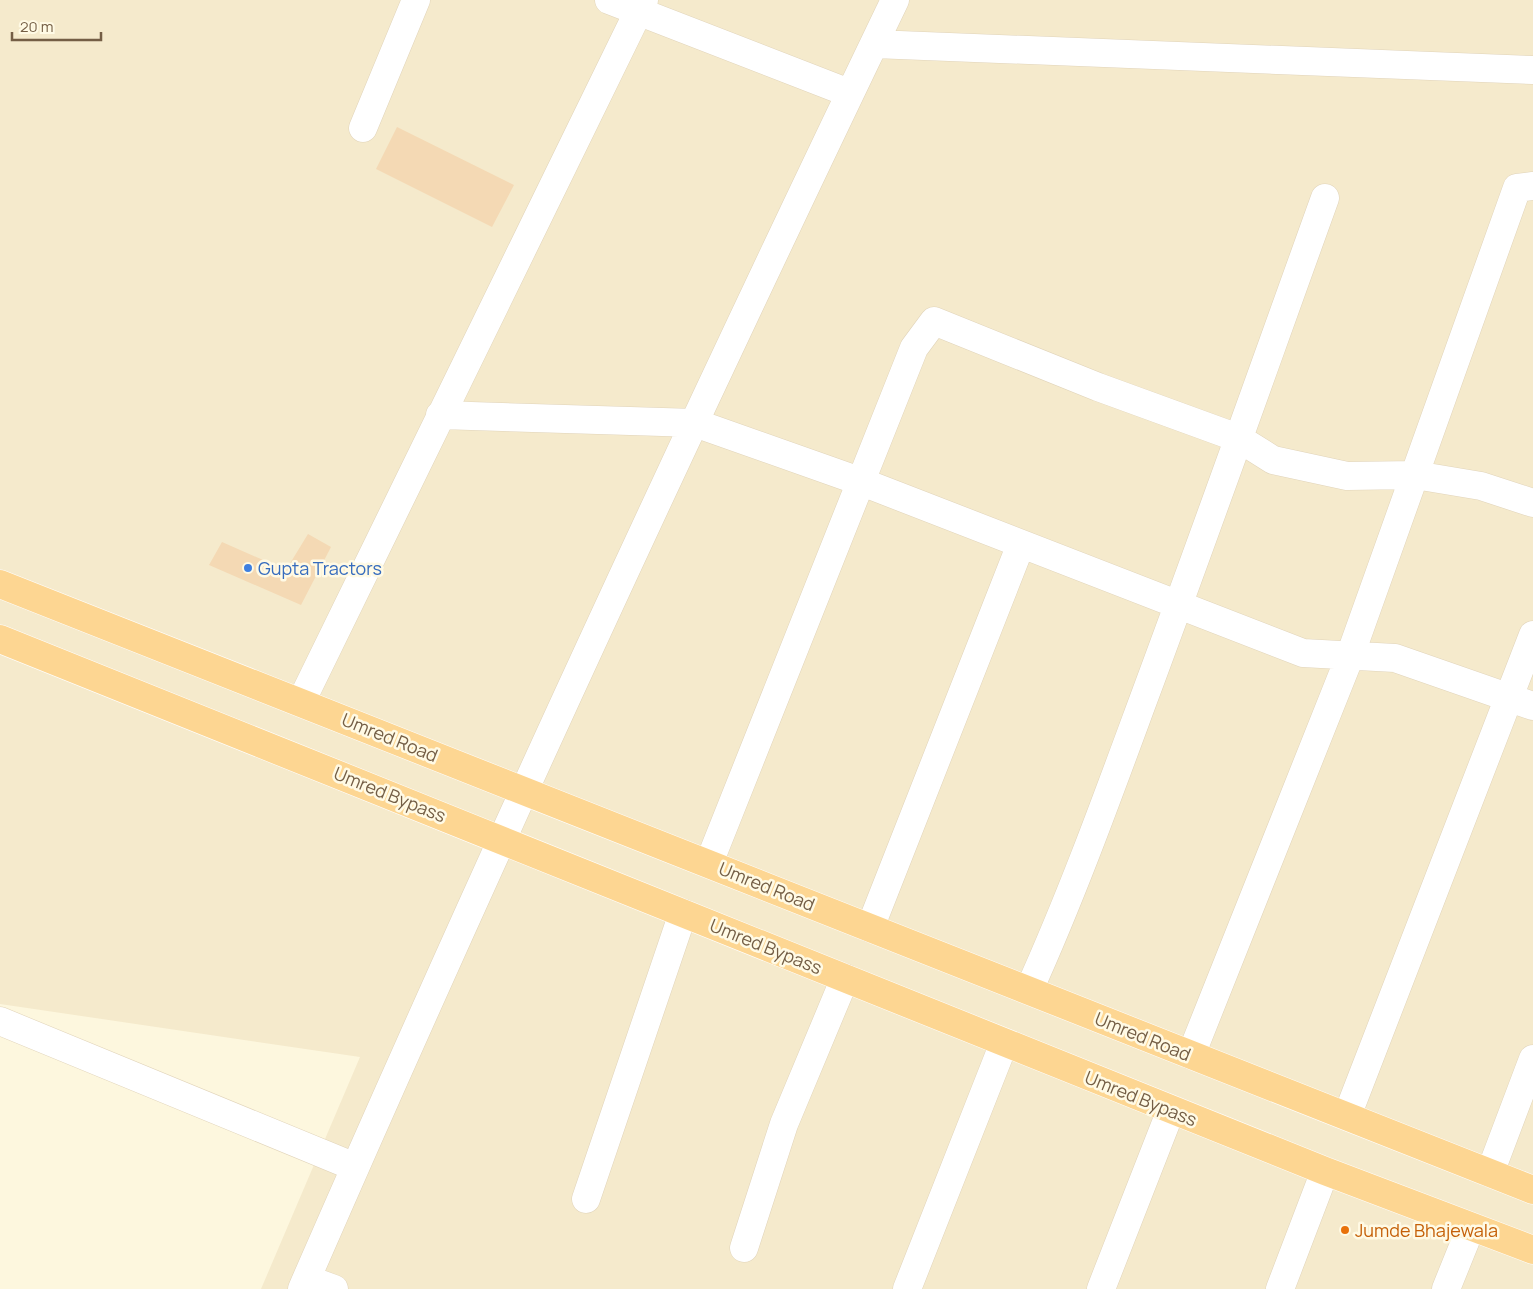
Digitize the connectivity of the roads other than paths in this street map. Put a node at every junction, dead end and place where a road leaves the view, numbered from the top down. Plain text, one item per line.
1 (416, 0) edge
2 (609, 0) edge
3 (895, 0) edge
4 (641, 6) edge
5 (874, 44) junction
6 (1533, 70) edge
7 (849, 93) junction
8 (363, 128) dead end
9 (1533, 186) edge
10 (1325, 198) dead end
11 (440, 415) junction
12 (695, 423) junction
13 (1238, 438) junction
14 (1415, 475) junction
15 (862, 482) junction
16 (1533, 503) edge
17 (1021, 544) junction
18 (0, 584) edge
19 (1178, 606) junction
20 (1533, 635) edge
21 (0, 639) edge
22 (1350, 656) junction
23 (301, 702) junction
24 (1521, 702) edge
25 (525, 791) junction
26 (502, 840) junction
27 (709, 863) junction
28 (683, 913) junction
29 (870, 928) junction
30 (845, 978) junction
31 (1029, 990) junction
32 (0, 1021) edge
33 (1004, 1043) junction
34 (1192, 1055) junction
35 (1533, 1059) edge
36 (1172, 1110) junction
37 (1347, 1116) junction
38 (355, 1167) junction
39 (1325, 1171) junction
40 (1490, 1173) junction
41 (1533, 1190) edge
42 (586, 1199) dead end
43 (1471, 1227) junction
44 (744, 1248) dead end
45 (1533, 1250) edge
46 (305, 1284) edge
47 (334, 1289) edge
48 (907, 1289) edge
49 (1101, 1289) edge
50 (1280, 1289) edge
51 (1446, 1289) edge

1 - 8 street
2 - 4 street
3 - 5 street
4 - 7 street
4 - 11 street
5 - 6 street
5 - 7 street
7 - 12 street
9 - 14 street
10 - 13 street
11 - 12 street
11 - 23 street
12 - 15 street
12 - 25 street
13 - 14 street
13 - 15 street
13 - 19 street
14 - 16 street
14 - 22 street
15 - 17 street
15 - 27 street
17 - 19 street
17 - 29 street
18 - 23 highway, Umred Road
19 - 22 street
19 - 31 street
20 - 24 street
21 - 26 highway, Umred Bypass
22 - 24 street
22 - 34 street
23 - 25 highway, Umred Road
24 - 37 street
25 - 26 street
25 - 27 highway, Umred Road
26 - 28 highway, Umred Bypass
26 - 38 street
27 - 29 highway, Umred Road
28 - 30 highway, Umred Bypass
28 - 42 street
29 - 31 highway, Umred Road
30 - 33 highway, Umred Bypass
30 - 44 street
31 - 34 highway, Umred Road
32 - 38 street
33 - 36 highway, Umred Bypass
33 - 48 street
34 - 37 highway, Umred Road
35 - 40 street
36 - 39 highway, Umred Bypass
36 - 49 street
37 - 40 highway, Umred Road
38 - 46 street
39 - 43 highway, Umred Bypass
39 - 50 street
40 - 41 highway, Umred Road
43 - 45 highway, Umred Bypass
43 - 51 street
46 - 47 street

